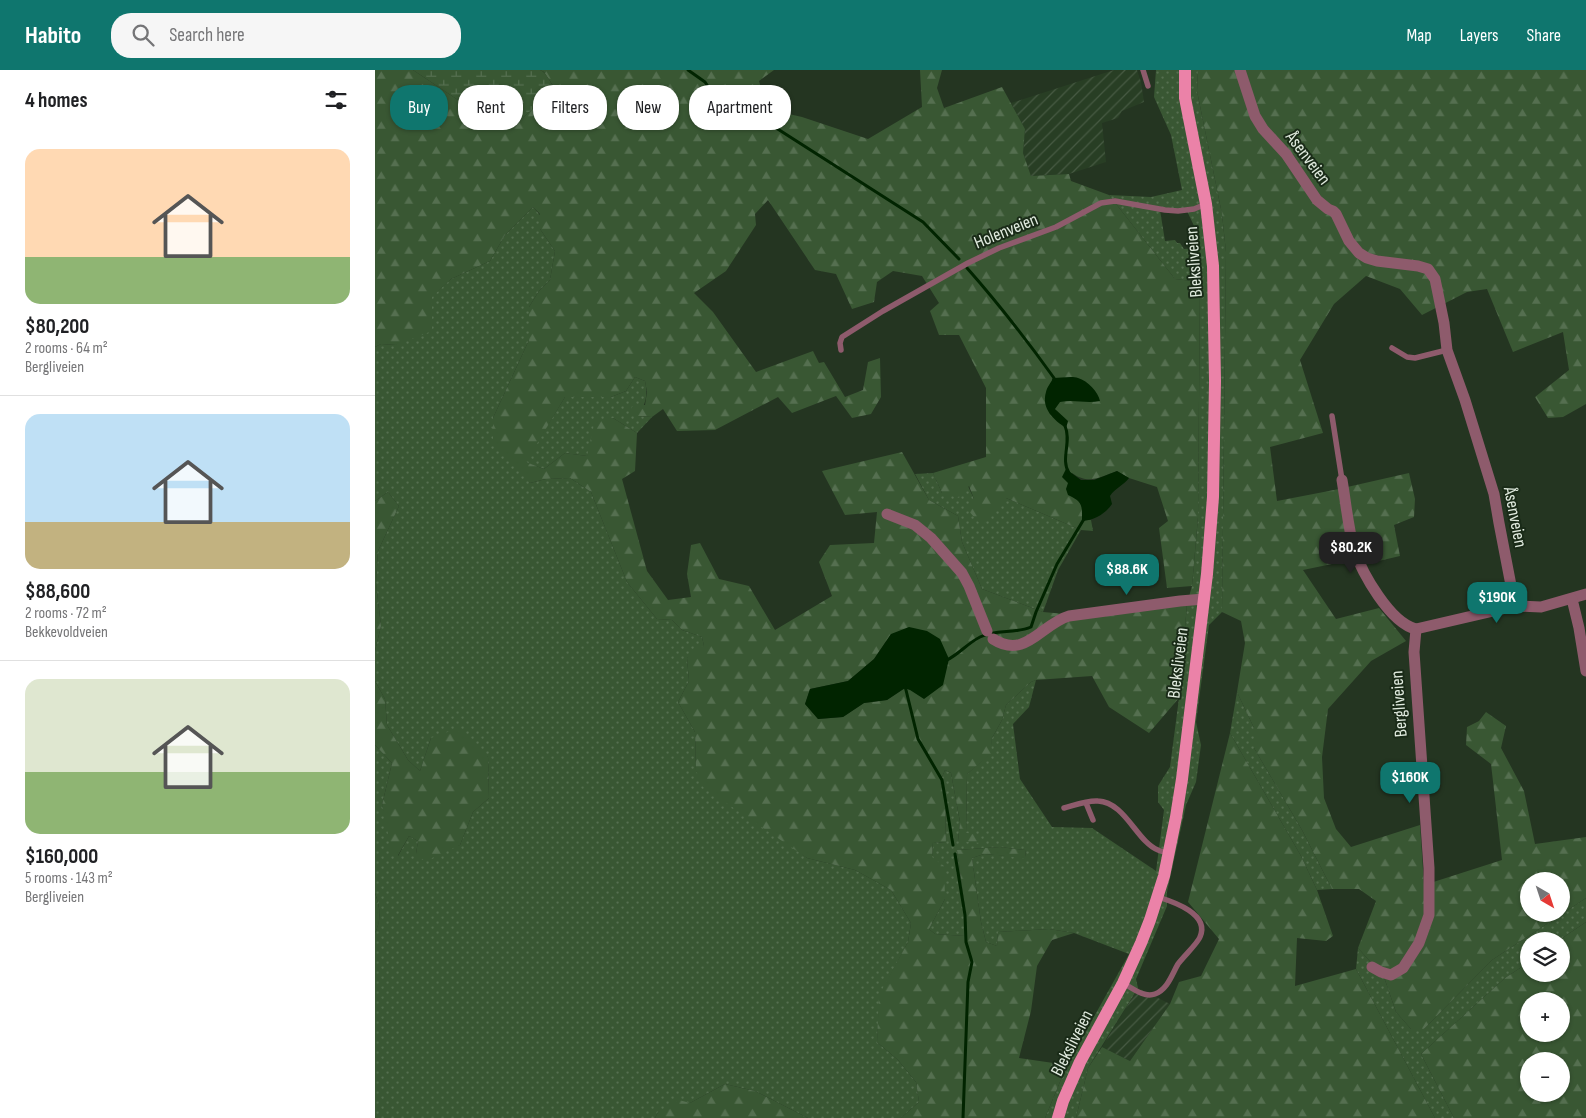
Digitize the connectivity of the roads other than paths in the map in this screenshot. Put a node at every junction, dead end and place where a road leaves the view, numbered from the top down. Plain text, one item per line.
1 (1143, 70) edge
2 (1185, 70) edge
3 (1240, 70) edge
4 (1148, 86) dead end
5 (1206, 204) junction
6 (1392, 348) dead end
7 (841, 350) dead end
8 (1447, 350) junction
9 (1332, 416) dead end
10 (1342, 480) joint
11 (887, 514) dead end
12 (1586, 594) edge
13 (1204, 599) junction
14 (1572, 599) junction
15 (1515, 606) junction
16 (1416, 629) junction
17 (1586, 672) edge
18 (1086, 803) junction
19 (1064, 808) dead end
20 (1093, 820) dead end
21 (1169, 852) junction
22 (1158, 897) junction
23 (1372, 967) dead end
24 (1123, 984) junction
25 (1058, 1118) edge

1 - 4 lane
2 - 5 main road, Bleksliveien
3 - 8 street, Åsenveien
5 - 7 lane, Holenveien
5 - 13 main road, Bleksliveien
6 - 8 lane
8 - 15 street, Åsenveien
9 - 10 lane
10 - 16 street
11 - 13 street
12 - 14 street
13 - 21 main road, Bleksliveien
14 - 15 street
14 - 17 street
15 - 16 street
16 - 23 street, Bergliveien
18 - 19 lane
18 - 20 lane
18 - 21 lane
21 - 22 main road, Bleksliveien
22 - 24 main road, Bleksliveien
22 - 24 lane
24 - 25 main road, Bleksliveien

